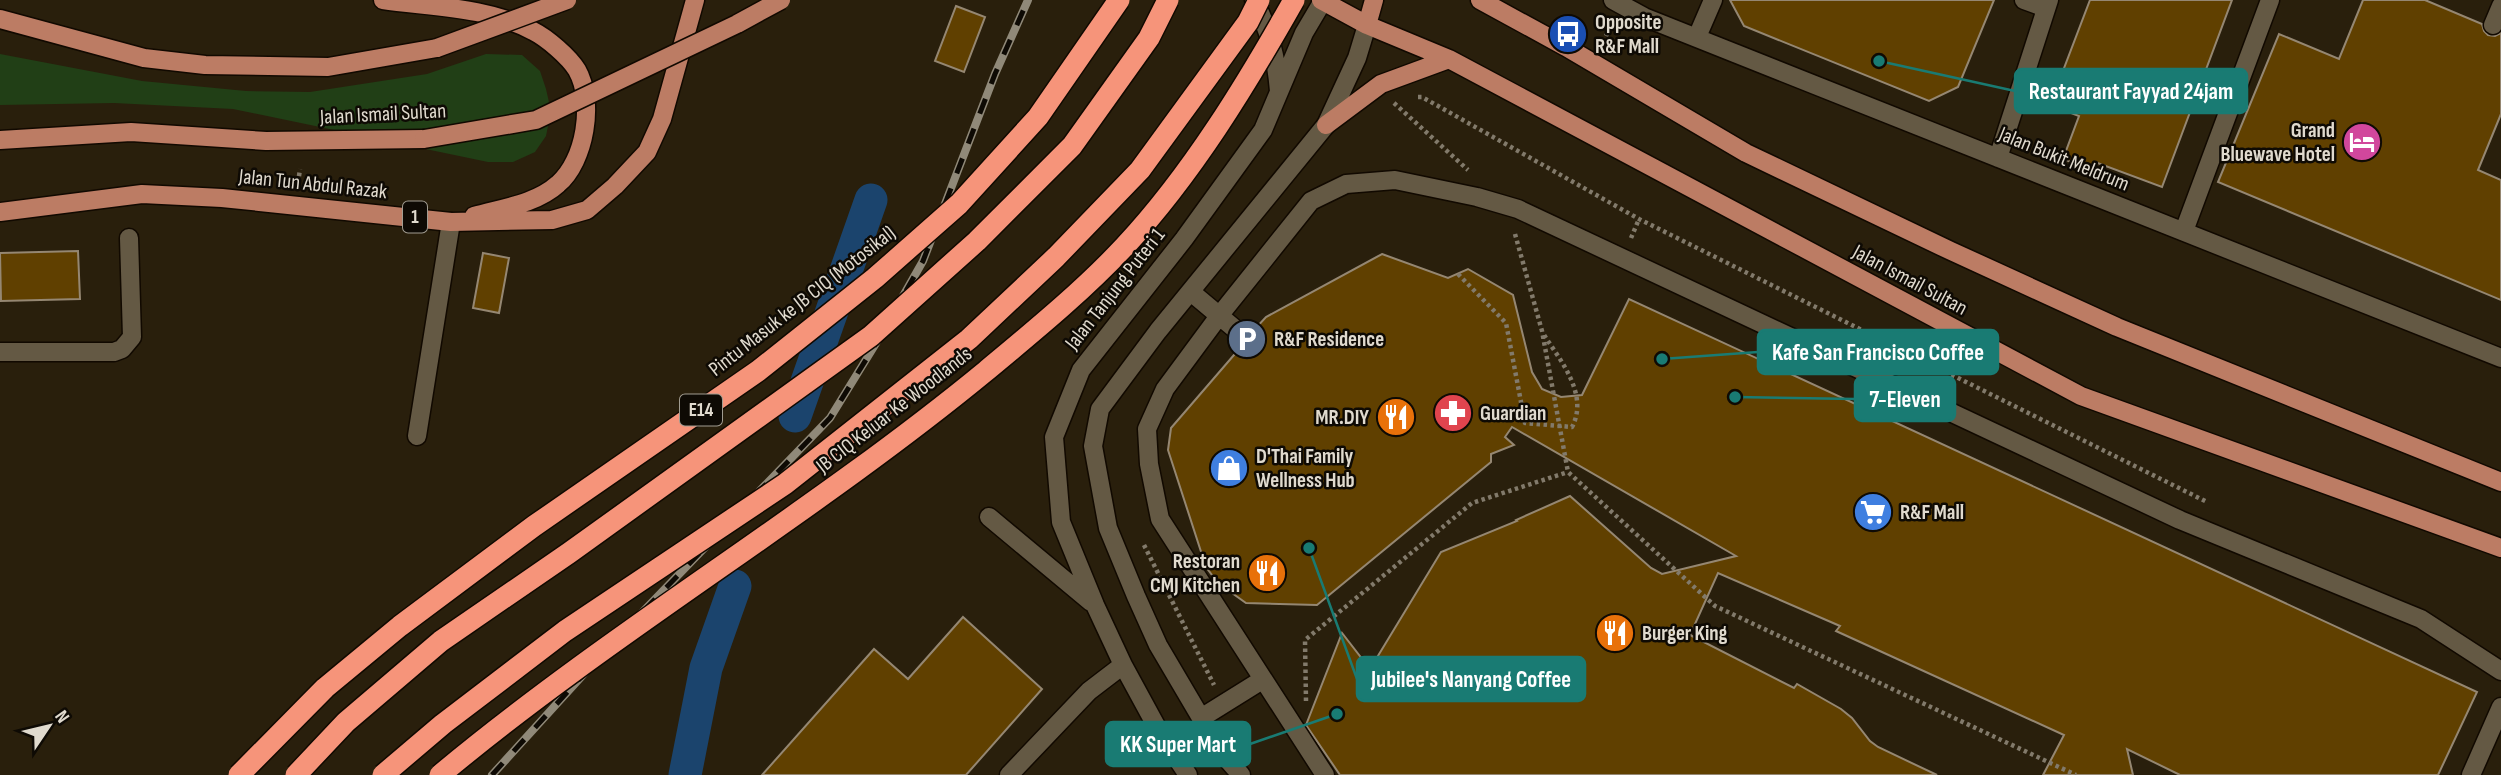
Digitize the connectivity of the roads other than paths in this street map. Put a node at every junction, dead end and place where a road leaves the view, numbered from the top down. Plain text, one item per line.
1 (383, 0) edge
2 (567, 0) edge
3 (695, 0) edge
4 (781, 0) edge
5 (1119, 0) edge
6 (1168, 0) edge
7 (1256, 0) edge
8 (1294, 0) edge
9 (1322, 0) edge
10 (1374, 0) edge
11 (1480, 0) edge
12 (1509, 0) edge
13 (1612, 0) edge
14 (1713, 0) edge
15 (2024, 0) edge
16 (2270, 0) edge
17 (2048, 4) edge
18 (2501, 6) edge
19 (0, 19) edge
20 (1367, 25) junction
21 (2493, 25) dead end
22 (1528, 26) junction
23 (1697, 37) junction
24 (1449, 59) junction
25 (1279, 94) junction
26 (1326, 125) junction
27 (0, 141) edge
28 (1998, 158) junction
29 (0, 212) edge
30 (451, 222) junction
31 (2184, 231) junction
32 (129, 238) dead end
33 (1191, 292) junction
34 (1219, 316) junction
35 (1247, 339) dead end
36 (0, 352) edge
37 (2501, 358) edge
38 (417, 436) dead end
39 (2501, 482) edge
40 (989, 517) dead end
41 (2501, 548) edge
42 (1095, 605) junction
43 (1123, 665) junction
44 (2501, 671) edge
45 (1262, 680) junction
46 (2501, 706) edge
47 (1201, 718) junction
48 (239, 775) edge
49 (296, 775) edge
50 (383, 775) edge
51 (440, 775) edge
52 (1009, 775) edge
53 (1188, 775) edge
54 (1241, 775) edge
55 (1325, 775) edge
56 (2471, 775) edge

1 - 30 main road
2 - 19 main road, bridge
3 - 30 main road, Jalan Tun Abdul Razak / 1
4 - 27 main road, Jalan Ismail Sultan, bridge
5 - 48 highway, Pintu Masuk ke JB CIQ (Motosikal) / E14, bridge
6 - 49 highway, E14, bridge
7 - 25 street
7 - 50 highway, bridge
8 - 51 highway, JB CIQ Keluar Ke Woodlands, bridge
9 - 20 main road, Jalan Ismail Sultan
9 - 25 street, Jalan Tanjung Puteri 1
10 - 20 main road
11 - 22 main road, Jalan Ismail Sultan
12 - 22 main road
13 - 23 street, Jalan Bukit Meldrum
14 - 23 street
15 - 17 street
16 - 31 street
17 - 28 street
18 - 21 street
20 - 24 main road, Jalan Ismail Sultan
20 - 26 street
22 - 39 main road, Jalan Ismail Sultan
23 - 28 street, Jalan Bukit Meldrum
24 - 26 main road
24 - 41 main road, Jalan Ismail Sultan
25 - 42 street, Jalan Tanjung Puteri 1
26 - 33 street
28 - 31 street, Jalan Bukit Meldrum
29 - 30 main road, Jalan Tun Abdul Razak / 1
30 - 38 street
31 - 37 street, Jalan Bukit Meldrum
32 - 36 street
33 - 34 street
33 - 47 street
34 - 35 street
34 - 44 street
34 - 45 street
40 - 42 street
42 - 43 street, Jalan Tanjung Puteri 1
43 - 52 street
43 - 53 street, Jalan Tanjung Puteri 1
45 - 47 street
45 - 55 street
46 - 56 street
47 - 54 street

